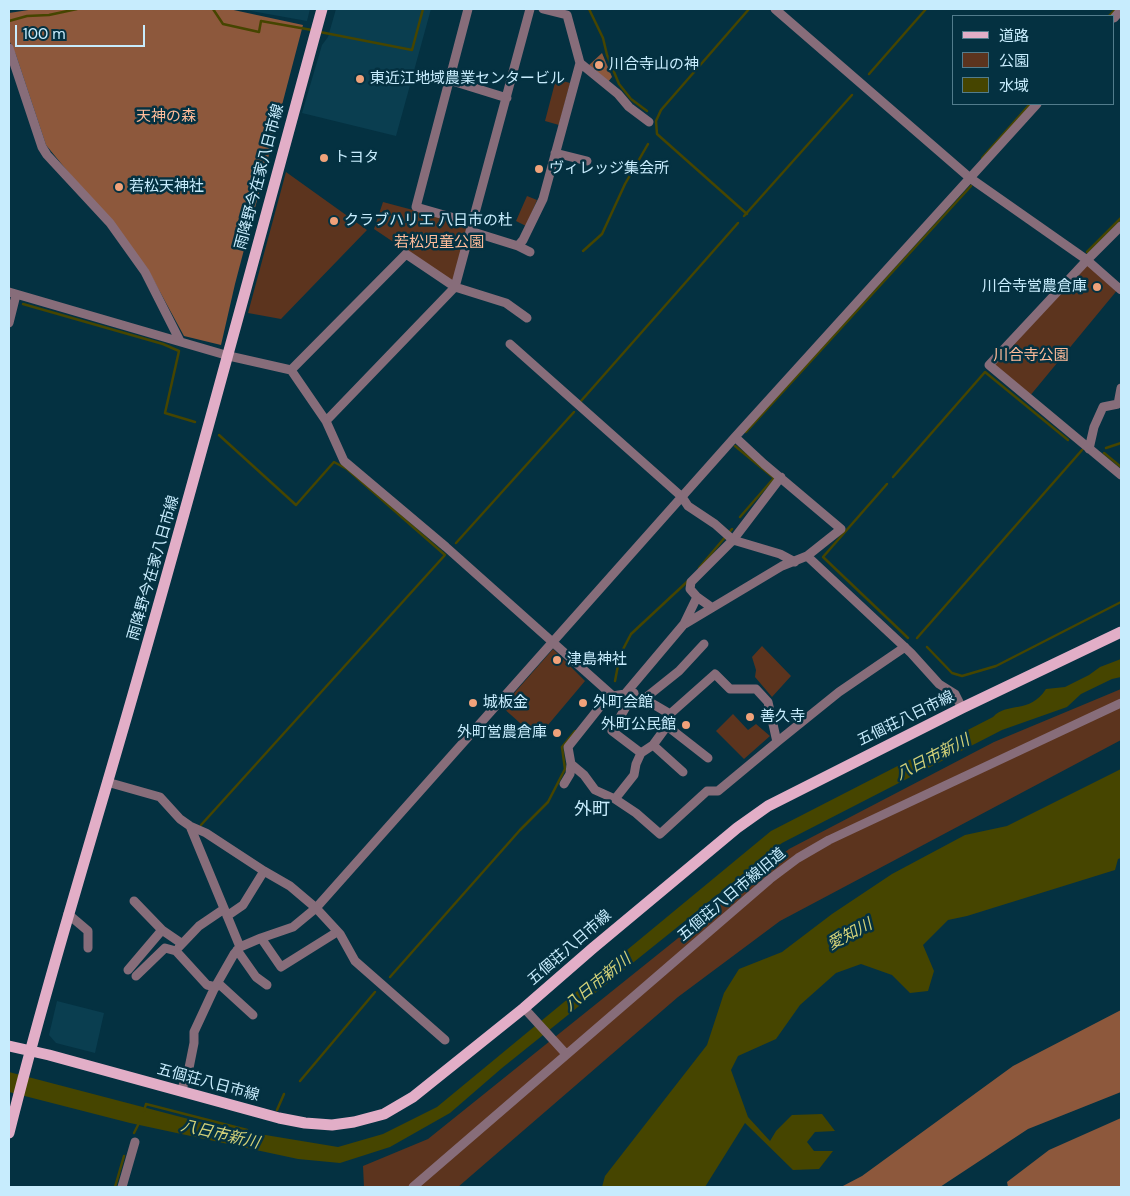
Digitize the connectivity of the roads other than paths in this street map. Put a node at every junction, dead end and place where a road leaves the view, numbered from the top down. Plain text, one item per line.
1 (322, 9) edge
2 (468, 9) edge
3 (530, 9) edge
4 (543, 9) edge
5 (775, 9) edge
6 (9, 48) edge
7 (580, 64) junction
8 (12, 71) edge
9 (448, 80) junction
10 (507, 98) junction
11 (1036, 105) edge
12 (649, 122) dead end
13 (555, 153) junction
14 (586, 162) dead end
15 (970, 178) junction
16 (1121, 226) edge
17 (471, 227) junction
18 (518, 246) junction
19 (530, 252) dead end
20 (1087, 260) junction
21 (455, 287) junction
22 (1121, 290) edge
23 (12, 294) edge
24 (527, 318) dead end
25 (9, 323) edge
26 (180, 341) junction
27 (510, 344) dead end
28 (229, 356) junction
29 (291, 370) junction
30 (1121, 388) edge
31 (326, 420) junction
32 (735, 437) junction
33 (1089, 448) junction
34 (1121, 475) edge
35 (781, 477) junction
36 (682, 497) junction
37 (733, 540) junction
38 (807, 556) junction
39 (795, 562) junction
40 (697, 597) junction
41 (711, 607) junction
42 (684, 624) junction
43 (1121, 632) edge
44 (554, 643) junction
45 (704, 644) dead end
46 (905, 647) junction
47 (630, 693) junction
48 (613, 696) junction
49 (644, 698) junction
50 (1121, 703) edge
51 (962, 708) junction
52 (670, 714) junction
53 (667, 726) junction
54 (777, 742) junction
55 (653, 745) junction
56 (641, 753) junction
57 (708, 758) dead end
58 (571, 764) junction
59 (683, 772) dead end
60 (107, 782) junction
61 (564, 784) dead end
62 (616, 800) junction
63 (190, 826) junction
64 (264, 871) junction
65 (134, 901) dead end
66 (316, 908) junction
67 (226, 912) junction
68 (68, 914) junction
69 (162, 930) junction
70 (337, 932) junction
71 (261, 938) junction
72 (179, 947) junction
73 (88, 948) dead end
74 (239, 949) junction
75 (128, 970) dead end
76 (136, 976) dead end
77 (217, 985) junction
78 (266, 985) dead end
79 (527, 1011) junction
80 (253, 1015) dead end
81 (445, 1040) dead end
82 (9, 1046) edge
83 (563, 1051) junction
84 (28, 1055) junction
85 (181, 1091) junction
86 (9, 1133) edge
87 (135, 1142) dead end
88 (122, 1187) edge
89 (413, 1187) edge

1 - 28 main road, 雨降野今在家八日市線
2 - 9 street
3 - 10 street
4 - 7 street
5 - 15 street
6 - 8 street
7 - 12 street
7 - 13 street
8 - 26 street
9 - 10 street
9 - 17 street
10 - 17 street
11 - 15 street
13 - 14 street
13 - 18 street
15 - 20 street
15 - 32 street
16 - 20 street
17 - 18 street
17 - 21 street
18 - 19 street
20 - 22 street
20 - 33 street
21 - 24 street
21 - 29 street
21 - 31 street
23 - 25 street
23 - 26 street
26 - 28 street
27 - 36 street
28 - 29 street
28 - 60 main road, 雨降野今在家八日市線
29 - 31 street
30 - 33 street
31 - 44 street
32 - 35 street
32 - 36 street
33 - 34 street
35 - 37 street
35 - 38 street
36 - 37 street
36 - 44 street
37 - 39 street
37 - 40 street
38 - 39 street
38 - 46 street
39 - 41 street
40 - 41 street
40 - 42 street
41 - 42 street
42 - 47 street
43 - 51 main road, 五個荘八日市線
44 - 48 street
44 - 66 street
45 - 49 street
46 - 51 street
46 - 54 street
47 - 48 street
47 - 49 street
47 - 56 street
48 - 58 street
49 - 52 street
50 - 83 street, 五個荘八日市線旧道
51 - 79 main road, 五個荘八日市線
52 - 53 street
52 - 54 street
53 - 55 street
53 - 57 street
54 - 62 street
55 - 56 street
55 - 59 street
56 - 62 street
58 - 61 street
58 - 62 street
60 - 63 street
60 - 68 main road, 雨降野今在家八日市線
63 - 64 street
63 - 67 street
64 - 66 street
64 - 67 street
65 - 69 street
66 - 70 street
66 - 71 street
67 - 72 street
67 - 74 street
68 - 73 street
68 - 84 main road, 雨降野今在家八日市線
69 - 72 street
69 - 75 street
70 - 71 street
70 - 81 street
71 - 74 street
72 - 76 street
72 - 77 street
74 - 77 street
74 - 78 street
77 - 80 street
77 - 85 street
79 - 83 street
79 - 85 main road, 五個荘八日市線
82 - 84 main road, 五個荘八日市線
83 - 89 street, 五個荘八日市線旧道
84 - 85 main road, 五個荘八日市線
84 - 86 main road, 雨降野今在家八日市線
87 - 88 street

